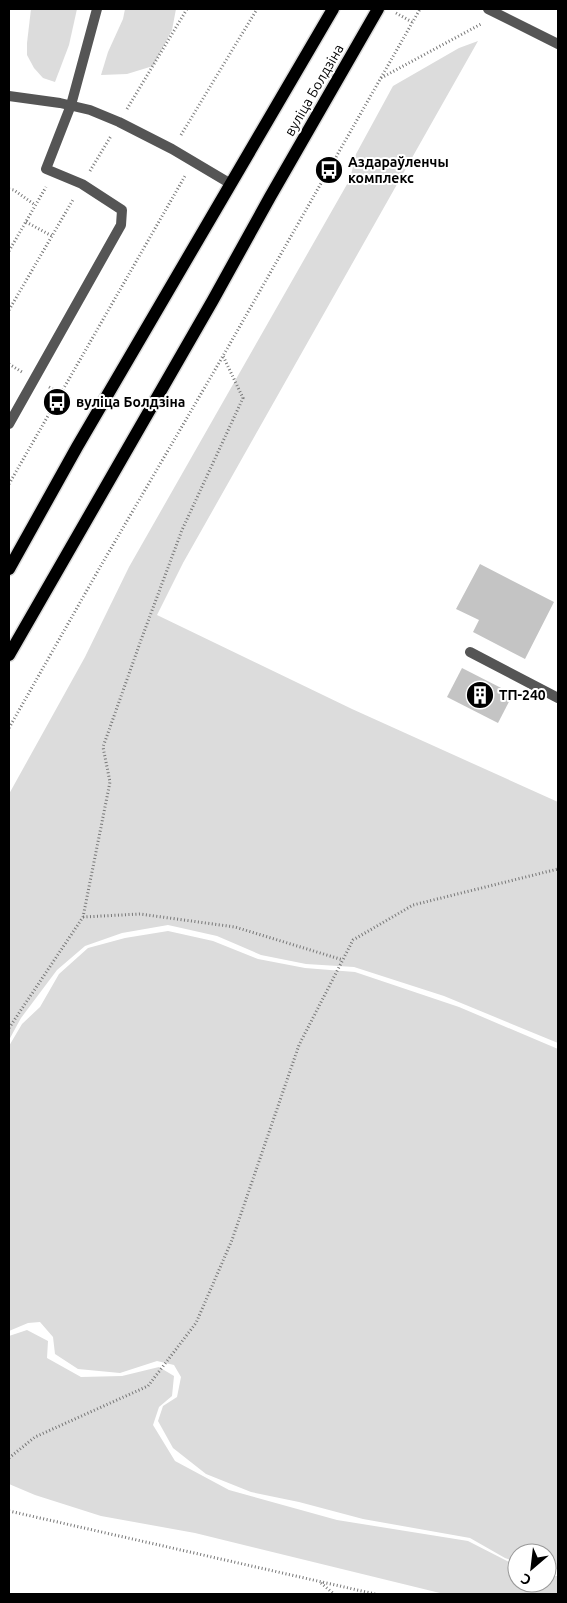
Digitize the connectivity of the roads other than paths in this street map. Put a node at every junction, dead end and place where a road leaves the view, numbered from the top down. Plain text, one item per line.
1 (97, 9) edge
2 (333, 9) edge
3 (378, 9) edge
4 (488, 9) edge
5 (558, 44) edge
6 (9, 96) edge
7 (71, 105) junction
8 (231, 184) junction
9 (9, 424) edge
10 (9, 569) edge
11 (470, 652) dead end
12 (9, 653) edge
13 (558, 698) edge

1 - 7 street
2 - 8 main road, вуліца Болдзіна
3 - 12 main road, вуліца Болдзіна
4 - 5 street
6 - 7 street
7 - 8 street
7 - 9 street
8 - 10 main road, вуліца Болдзіна
11 - 13 street

